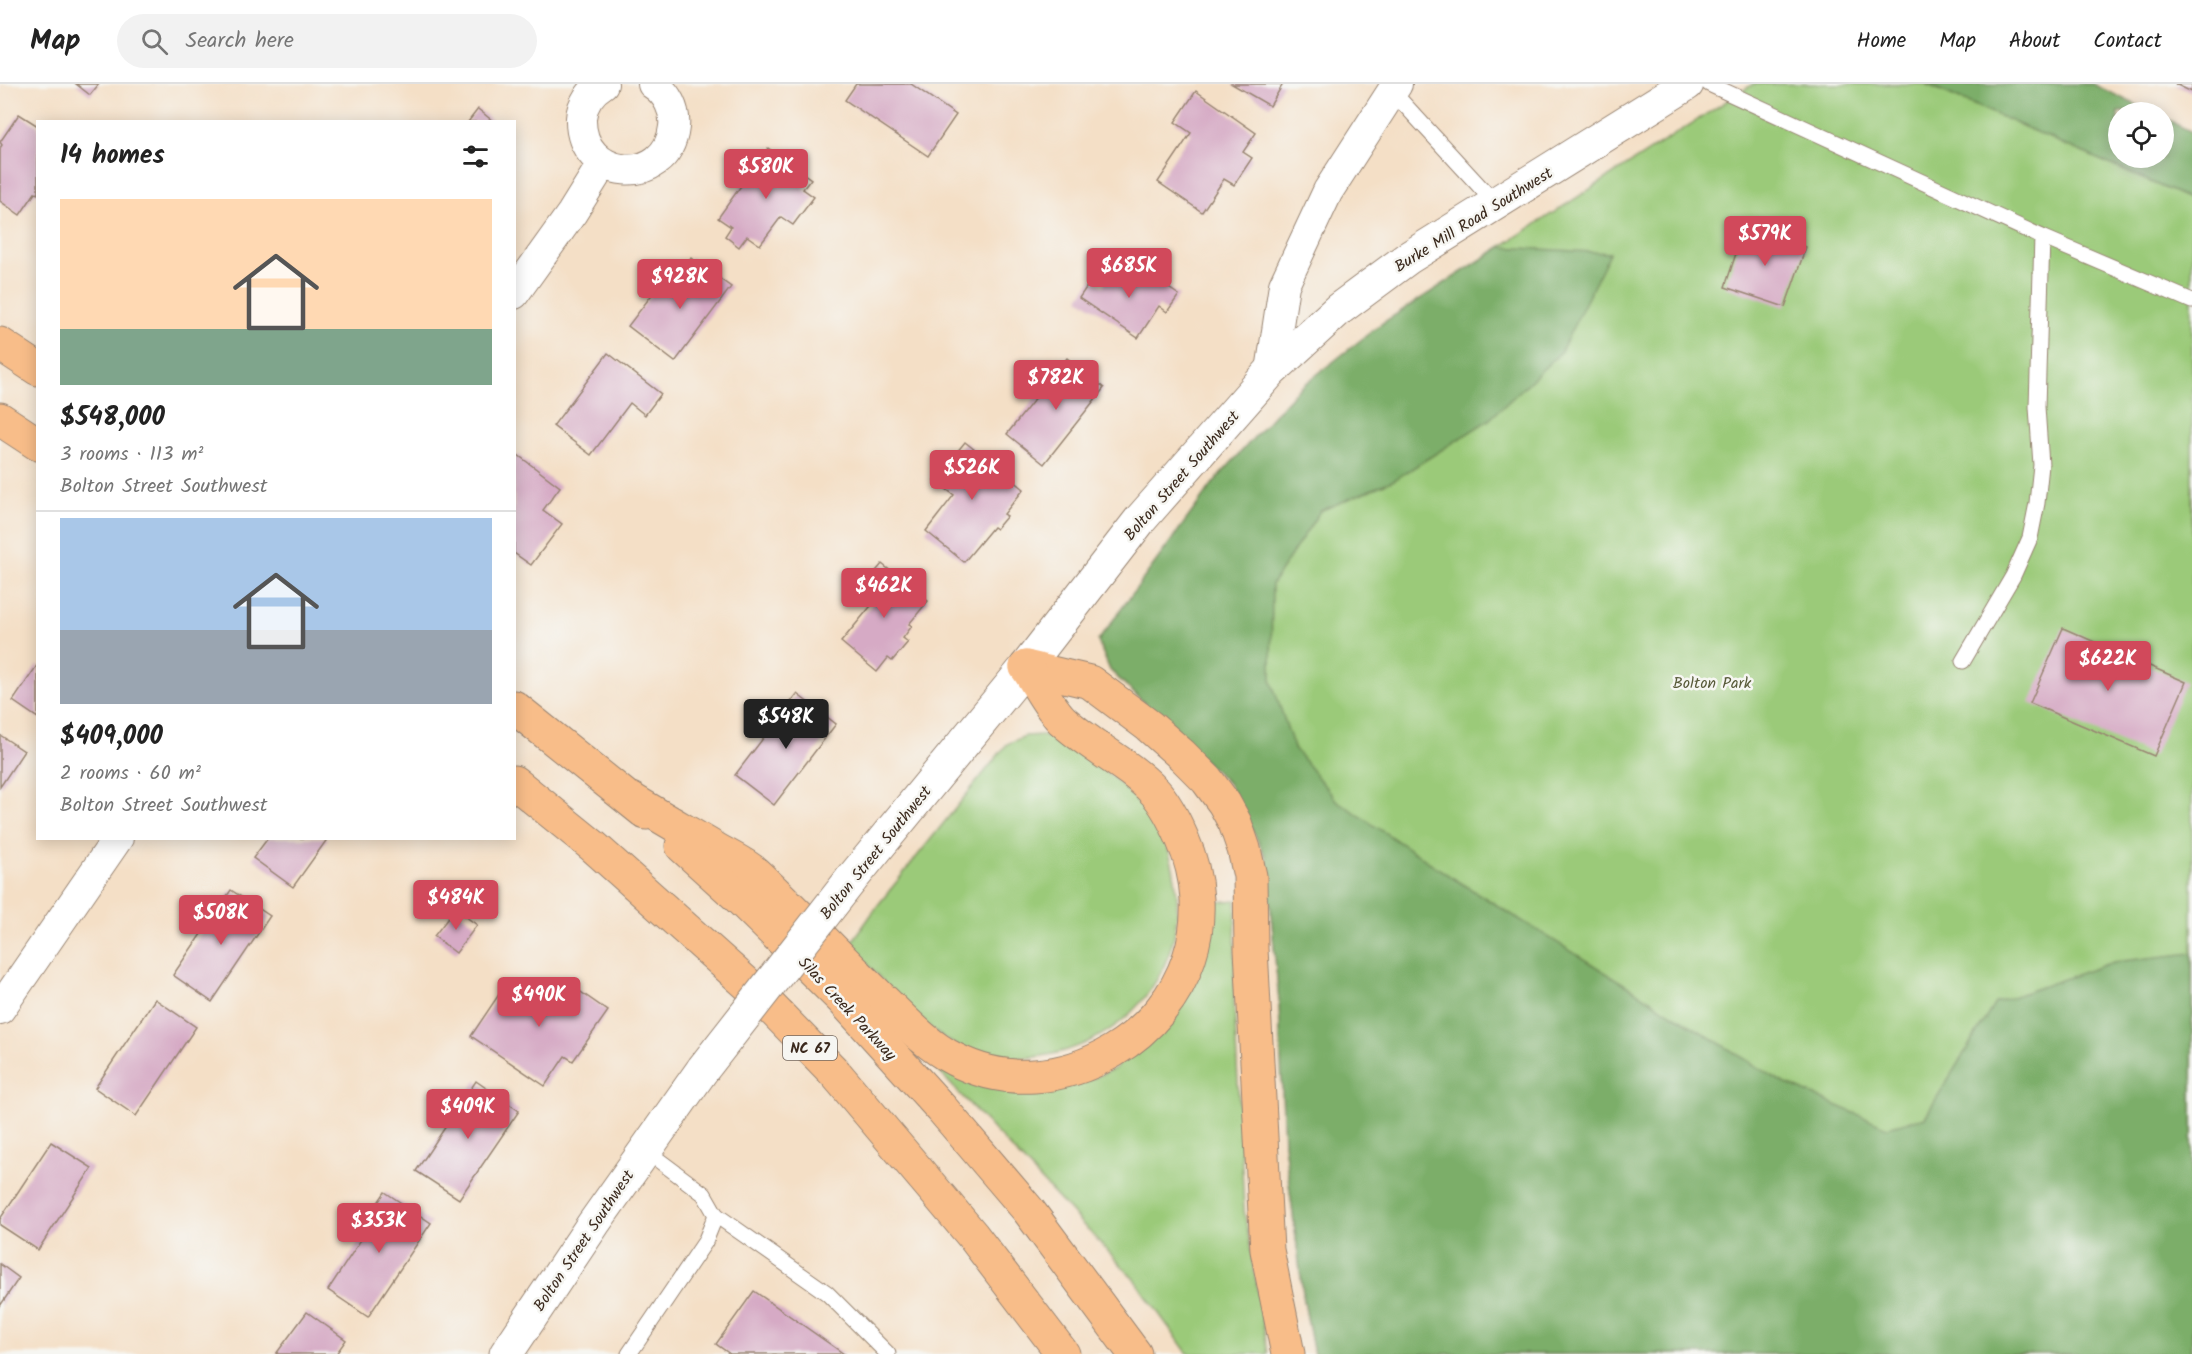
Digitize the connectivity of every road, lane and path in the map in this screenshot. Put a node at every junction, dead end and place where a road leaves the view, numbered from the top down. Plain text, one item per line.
1 (603, 84) edge
2 (653, 84) edge
3 (1687, 84) edge
4 (1709, 84) edge
5 (1395, 88) edge
6 (603, 163) junction
7 (1495, 203) junction
8 (2042, 237) junction
9 (516, 291) edge
10 (2192, 301) edge
11 (0, 344) edge
12 (36, 368) edge
13 (1271, 371) junction
14 (0, 419) edge
15 (36, 443) edge
16 (1963, 661) dead end
17 (1026, 667) junction
18 (516, 709) edge
19 (516, 784) edge
20 (631, 799) junction
21 (117, 840) edge
22 (0, 1008) edge
23 (645, 1150) junction
24 (716, 1215) junction
25 (506, 1354) edge
26 (629, 1354) edge
27 (888, 1354) edge
28 (1063, 1354) edge
29 (1135, 1354) edge
30 (1288, 1354) edge

1 - 6 street
2 - 6 street
3 - 7 street, Burke Mill Road Southwest
4 - 8 lane
5 - 7 lane
5 - 13 street
6 - 9 street
7 - 13 street, Burke Mill Road Southwest
8 - 10 lane
8 - 16 lane
11 - 12 main road
13 - 17 street, Bolton Street Southwest
14 - 15 main road
17 - 20 main road
17 - 23 street, Bolton Street Southwest, bridge
17 - 30 main road
18 - 20 main road, Silas Creek Parkway
19 - 28 main road, NC 67
20 - 29 main road, Silas Creek Parkway
21 - 22 street
23 - 24 lane
23 - 25 street, Bolton Street Southwest
24 - 26 lane
24 - 27 lane

